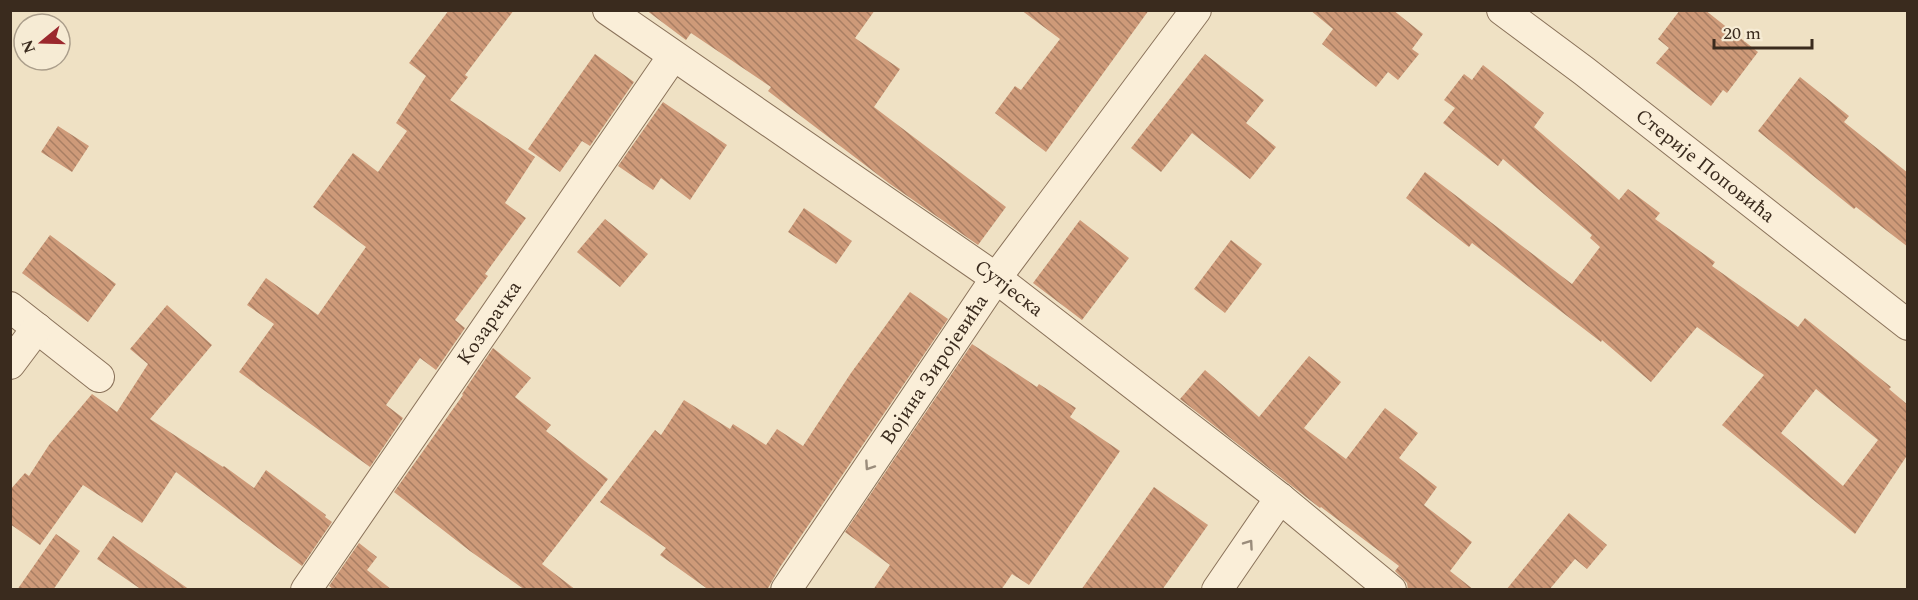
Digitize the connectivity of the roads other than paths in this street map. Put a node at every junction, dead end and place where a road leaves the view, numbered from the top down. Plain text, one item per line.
1 (608, 10) edge
2 (1196, 10) edge
3 (1502, 10) edge
4 (673, 56) junction
5 (996, 278) junction
6 (10, 308) edge
7 (1908, 325) edge
8 (37, 328) junction
9 (10, 364) edge
10 (99, 378) dead end
11 (1280, 498) junction
12 (306, 590) edge
13 (786, 590) edge
14 (1217, 590) edge
15 (1391, 590) edge

1 - 4 street, Сутјеска
2 - 5 street, Војина Зиројевића
3 - 7 street, Стерије Поповића
4 - 5 street, Сутјеска
4 - 12 street, Козарачка
5 - 11 street, Сутјеска
5 -> 13 street, Војина Зиројевића
6 - 8 street
8 - 9 street
8 - 10 street
14 -> 11 street
11 - 15 street, Сутјеска

